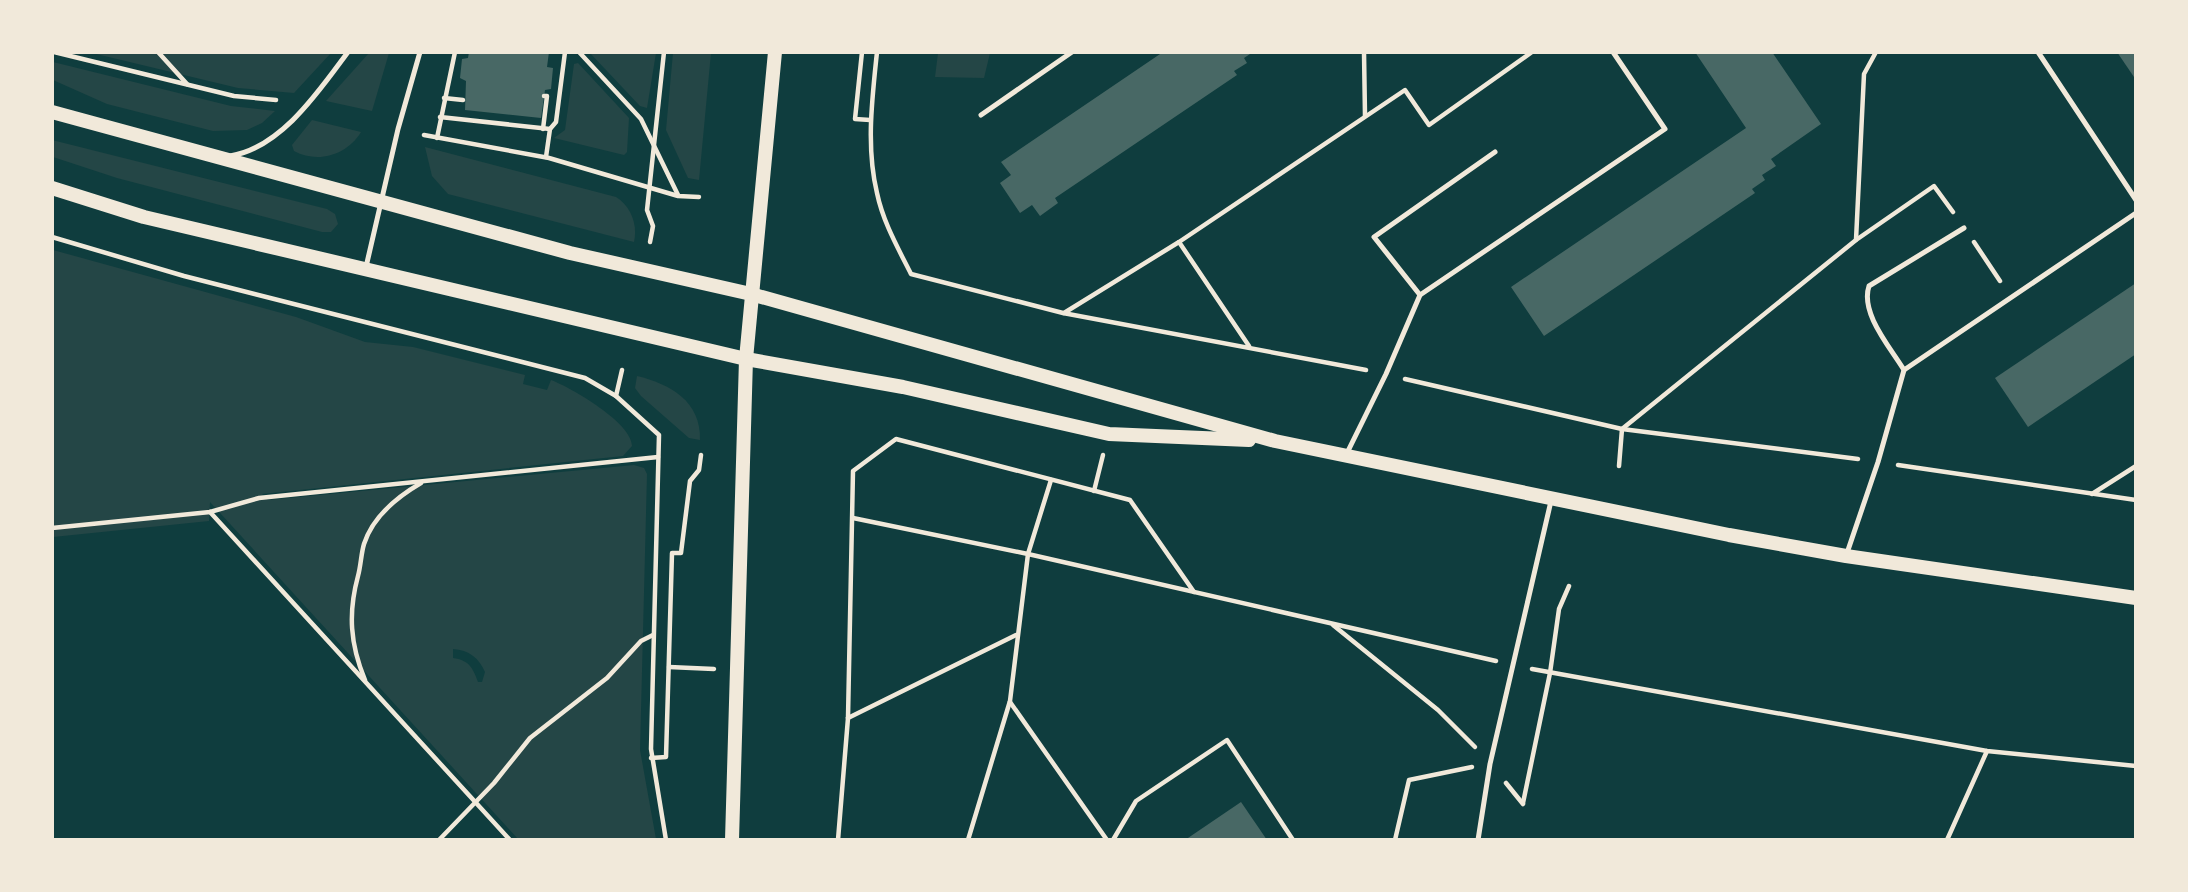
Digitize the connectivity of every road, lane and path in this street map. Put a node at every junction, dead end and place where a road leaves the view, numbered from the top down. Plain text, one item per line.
1 (54, 52) edge
2 (158, 52) edge
3 (420, 52) edge
4 (455, 52) edge
5 (565, 52) edge
6 (579, 52) edge
7 (664, 52) edge
8 (775, 52) edge
9 (862, 52) edge
10 (877, 52) edge
11 (1072, 52) edge
12 (1364, 52) edge
13 (1532, 52) edge
14 (1613, 52) edge
15 (1876, 52) edge
16 (2038, 52) edge
17 (348, 53) edge
18 (188, 85) junction
19 (544, 96) dead end
20 (444, 98) junction
21 (276, 100) dead end
22 (463, 100) dead end
23 (52, 112) edge
24 (981, 115) dead end
25 (440, 117) junction
26 (1365, 117) junction
27 (870, 120) junction
28 (543, 129) junction
29 (550, 129) junction
30 (424, 135) dead end
31 (437, 138) junction
32 (654, 146) junction
33 (188, 152) junction
34 (1495, 152) dead end
35 (546, 157) junction
36 (650, 187) junction
37 (52, 188) edge
38 (678, 196) junction
39 (699, 197) dead end
40 (2136, 200) edge
41 (381, 202) junction
42 (2136, 214) edge
43 (1964, 228) junction
44 (52, 237) edge
45 (1856, 240) junction
46 (650, 242) dead end
47 (1179, 242) junction
48 (366, 268) junction
49 (751, 294) junction
50 (1420, 295) junction
51 (2012, 298) junction
52 (1063, 313) junction
53 (1250, 347) junction
54 (746, 359) junction
55 (622, 370) dead end
56 (1904, 370) junction
57 (1386, 374) junction
58 (616, 396) junction
59 (1622, 429) junction
60 (1109, 434) junction
61 (1275, 441) junction
62 (701, 455) dead end
63 (1345, 456) junction
64 (658, 457) junction
65 (1878, 462) junction
66 (1619, 466) dead end
67 (2136, 466) edge
68 (1051, 480) junction
69 (425, 481) junction
70 (1094, 491) junction
71 (2092, 494) junction
72 (1551, 499) junction
73 (2136, 500) edge
74 (210, 512) junction
75 (853, 518) junction
76 (52, 528) edge
77 (1028, 554) junction
78 (1846, 556) junction
79 (1569, 586) dead end
80 (1194, 592) junction
81 (2136, 598) edge
82 (1329, 623) junction
83 (653, 635) junction
84 (1016, 635) junction
85 (1513, 665) junction
86 (669, 667) junction
87 (737, 669) junction
88 (1550, 673) junction
89 (367, 683) junction
90 (1010, 701) junction
91 (848, 718) junction
92 (1987, 751) junction
93 (651, 758) junction
94 (1490, 764) junction
95 (2136, 766) edge
96 (476, 803) junction
97 (439, 839) edge
98 (510, 839) edge
99 (666, 839) edge
100 (732, 839) edge
101 (838, 839) edge
102 (968, 839) edge
103 (1107, 839) edge
104 (1113, 839) edge
105 (1293, 839) edge
106 (1395, 839) edge
107 (1478, 839) edge
108 (1947, 839) edge

1 - 18 path
2 - 18 path
3 - 41 lane
4 - 20 path
5 - 29 path
6 - 32 path
7 - 32 path
8 - 49 main road
9 - 27 path
10 - 27 path
11 - 24 lane
12 - 26 path
13 - 26 path
14 - 50 lane
15 - 45 path
16 - 40 lane
17 - 33 lane
18 - 21 path
19 - 28 path
20 - 22 path
20 - 25 path
23 - 33 main road
25 - 28 path
25 - 31 path
26 - 47 path
27 - 52 path
28 - 29 path
29 - 35 path
30 - 31 path
31 - 35 path
32 - 36 path
32 - 38 path
33 - 41 main road
34 - 50 lane
35 - 36 path
36 - 38 path
36 - 46 path
37 - 48 main road
38 - 39 path
41 - 48 lane
41 - 49 main road
42 - 51 lane
43 - 45 path
43 - 51 path
43 - 56 lane
44 - 58 path
45 - 59 path
47 - 52 path
47 - 53 path
48 - 54 main road
49 - 54 main road
49 - 61 main road
50 - 57 lane
51 - 56 lane
52 - 53 path
53 - 57 path
54 - 60 main road
54 - 87 main road
55 - 58 path
56 - 65 lane
57 - 59 path
57 - 63 lane
58 - 64 path
59 - 65 path
59 - 66 path
60 - 61 main road
60 - 70 path
61 - 63 main road
62 - 86 path
63 - 72 main road
64 - 69 path
64 - 83 path
65 - 71 path
65 - 78 lane
67 - 71 path
68 - 70 path
68 - 75 path
68 - 77 path
69 - 74 path
69 - 89 path
70 - 80 path
71 - 73 path
72 - 78 main road
72 - 85 lane
74 - 76 path
74 - 89 path
75 - 77 path
75 - 91 path
77 - 80 path
77 - 84 path
78 - 81 main road
79 - 88 path
80 - 82 path
82 - 85 path
82 - 94 path
83 - 93 path
83 - 96 path
84 - 90 path
84 - 91 path
85 - 88 path
85 - 94 lane
86 - 87 path
86 - 93 path
87 - 100 main road
88 - 92 path
88 - 94 path
89 - 96 path
90 - 102 path
90 - 103 path
91 - 101 path
92 - 95 path
92 - 108 path
93 - 99 path
94 - 106 path
94 - 107 lane
96 - 97 path
96 - 98 path
104 - 105 path

